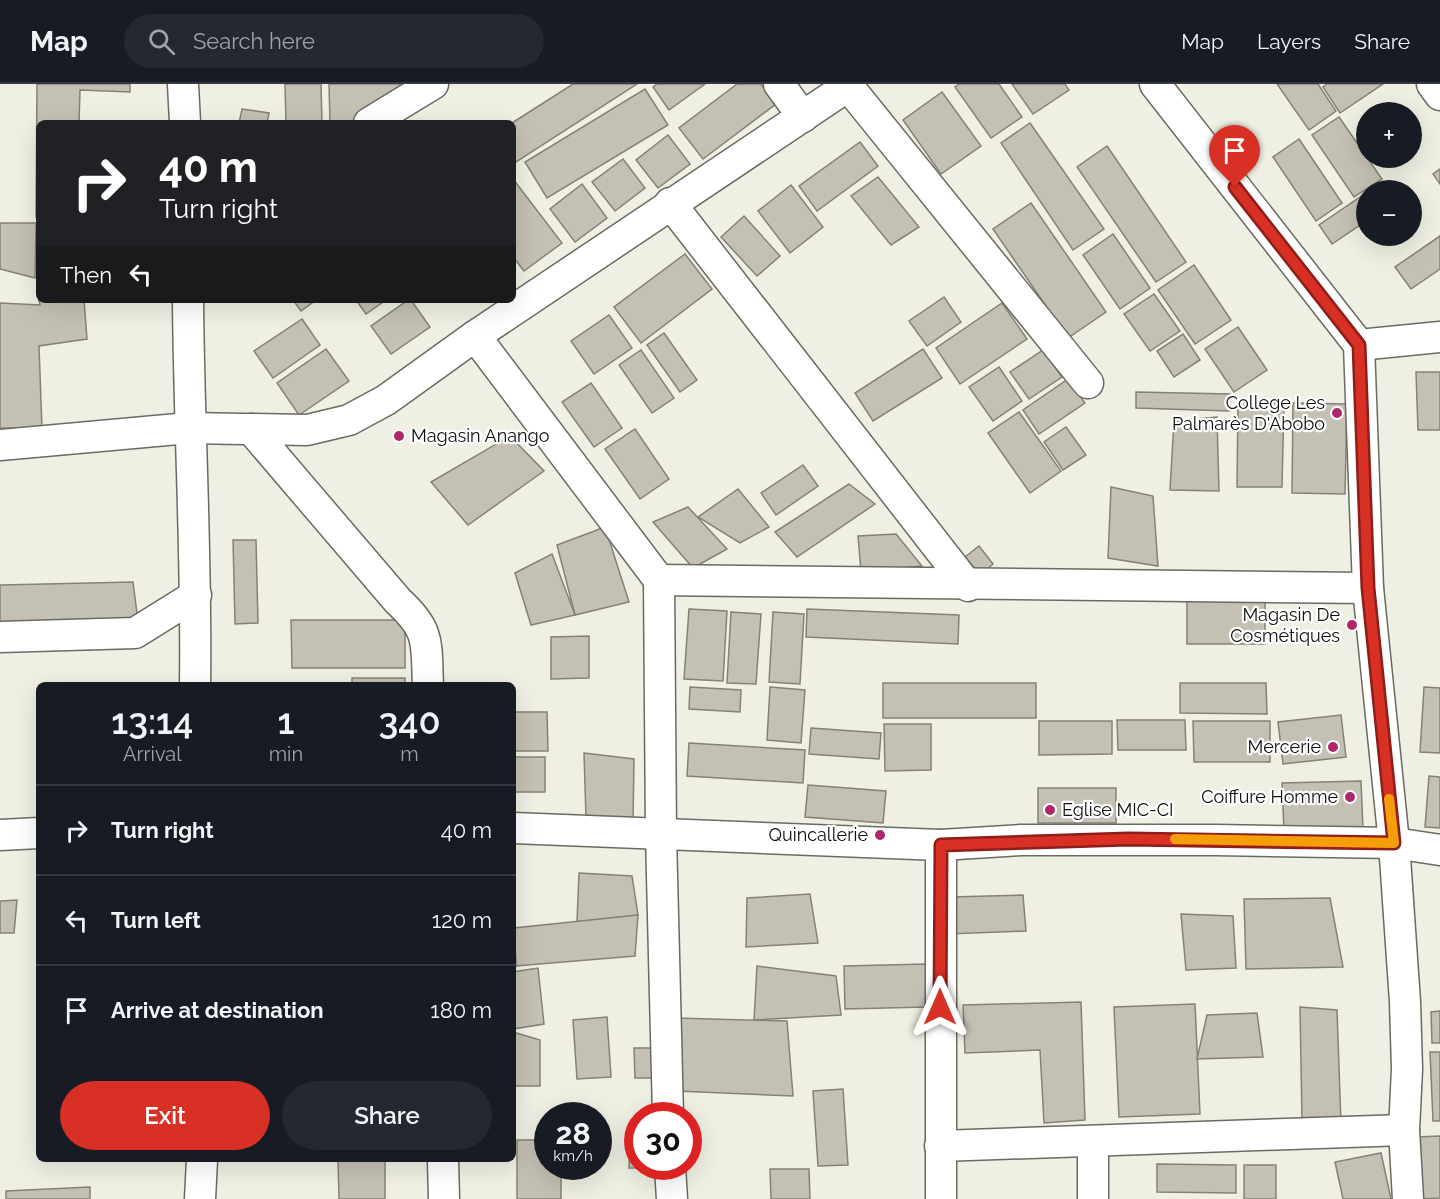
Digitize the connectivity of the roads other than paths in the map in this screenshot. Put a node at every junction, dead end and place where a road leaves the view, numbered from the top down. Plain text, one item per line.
1 (183, 84) edge
2 (433, 84) edge
3 (779, 84) edge
4 (1432, 84) edge
5 (850, 85) edge
6 (1169, 89) edge
7 (1440, 95) edge
8 (803, 117) junction
9 (184, 120) edge
10 (374, 120) edge
11 (670, 203) junction
12 (188, 303) edge
13 (475, 336) junction
14 (1440, 337) edge
15 (1359, 345) junction
16 (1088, 383) dead end
17 (189, 428) junction
18 (251, 429) junction
19 (0, 445) edge
20 (659, 580) junction
21 (968, 585) junction
22 (1368, 588) junction
23 (196, 595) junction
24 (0, 637) edge
25 (195, 682) edge
26 (428, 682) edge
27 (516, 828) edge
28 (36, 833) edge
29 (0, 835) edge
30 (661, 835) junction
31 (1394, 843) junction
32 (941, 845) junction
33 (1440, 850) edge
34 (668, 1102) edge
35 (1404, 1130) junction
36 (1093, 1141) junction
37 (940, 1146) junction
38 (202, 1162) edge
39 (443, 1162) edge
40 (671, 1180) edge
41 (200, 1199) edge
42 (444, 1199) edge
43 (672, 1199) edge
44 (941, 1199) edge
45 (1093, 1199) edge
46 (1408, 1199) edge

1 - 9 street
2 - 10 street
3 - 8 street
4 - 7 street
5 - 8 street
5 - 16 street
6 - 15 street
8 - 11 street
11 - 13 street
11 - 21 street
12 - 17 street
13 - 18 street
13 - 20 street
14 - 15 street
15 - 22 street
17 - 18 street
17 - 19 street
17 - 23 street
18 - 26 street
20 - 21 street
20 - 30 street
21 - 22 street
22 - 31 street
23 - 24 street
23 - 25 street
27 - 30 street
28 - 29 street
30 - 32 street
30 - 34 street
31 - 32 street
31 - 33 street
31 - 35 street
32 - 37 street
35 - 36 street
35 - 46 street
36 - 37 street
36 - 45 street
37 - 44 street
38 - 41 street
39 - 42 street
40 - 43 street

